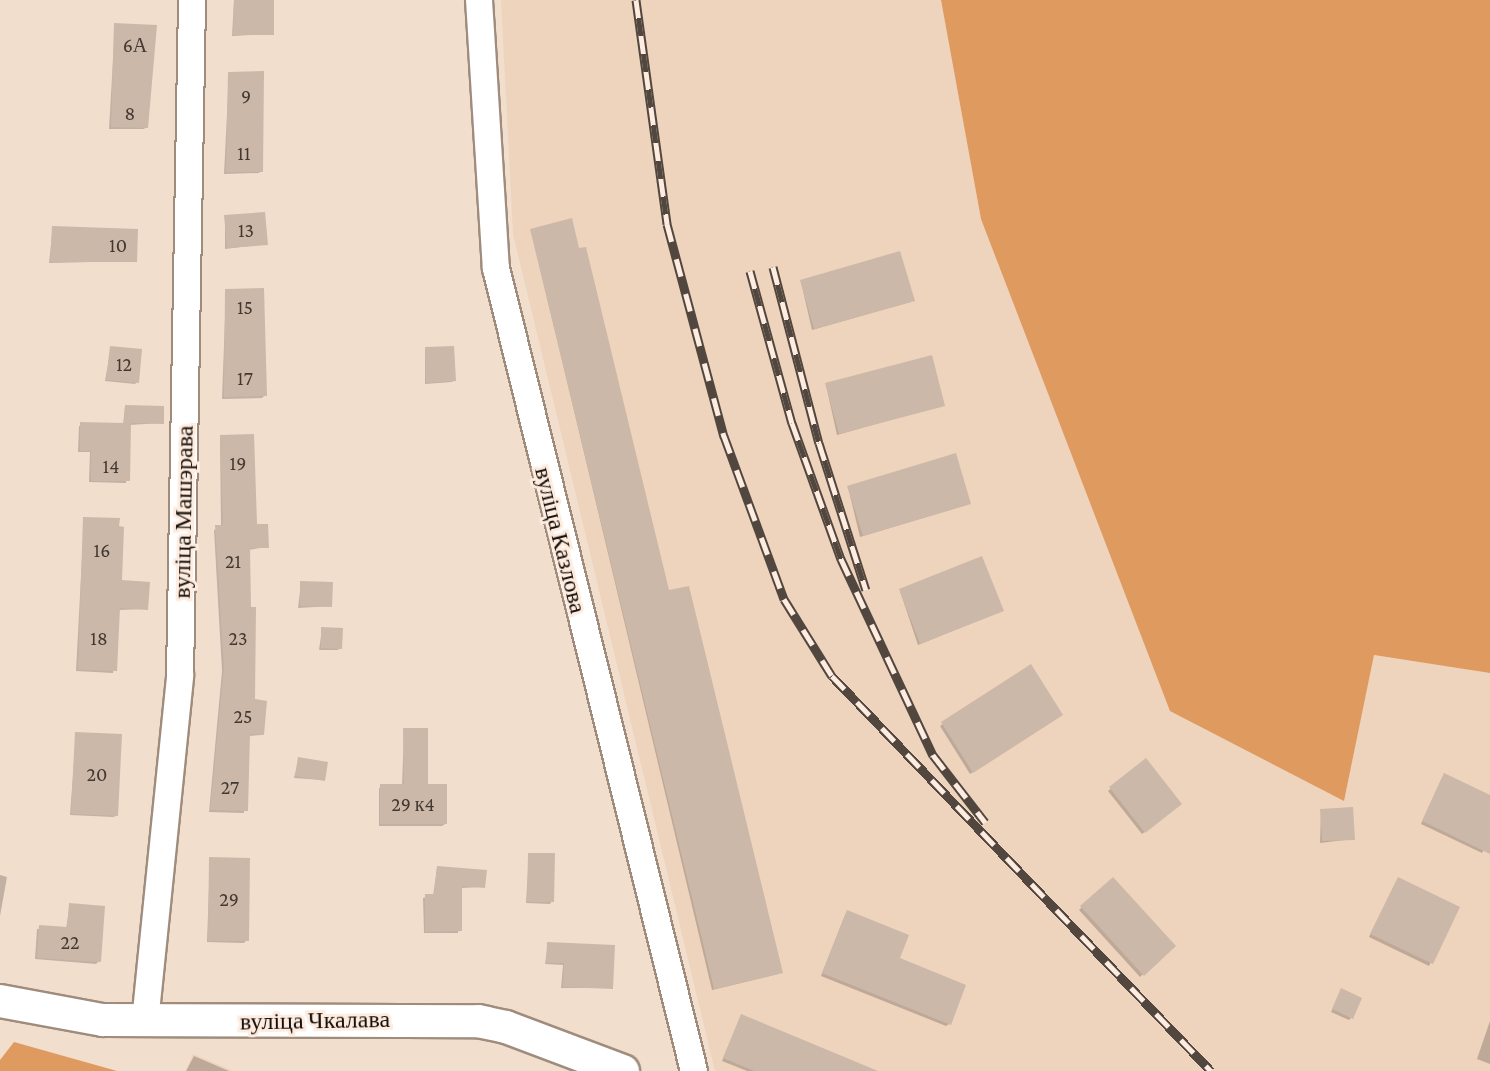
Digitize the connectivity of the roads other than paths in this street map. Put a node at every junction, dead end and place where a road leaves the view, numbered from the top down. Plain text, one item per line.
1 (192, 0) edge
2 (479, 0) edge
3 (0, 1001) edge
4 (145, 1022) junction
5 (623, 1071) edge
6 (694, 1071) edge

1 - 4 street, вуліца Машэрава
2 - 6 street, вуліца Казлова
3 - 4 street, вуліца Чкалава
4 - 5 street, вуліца Чкалава

